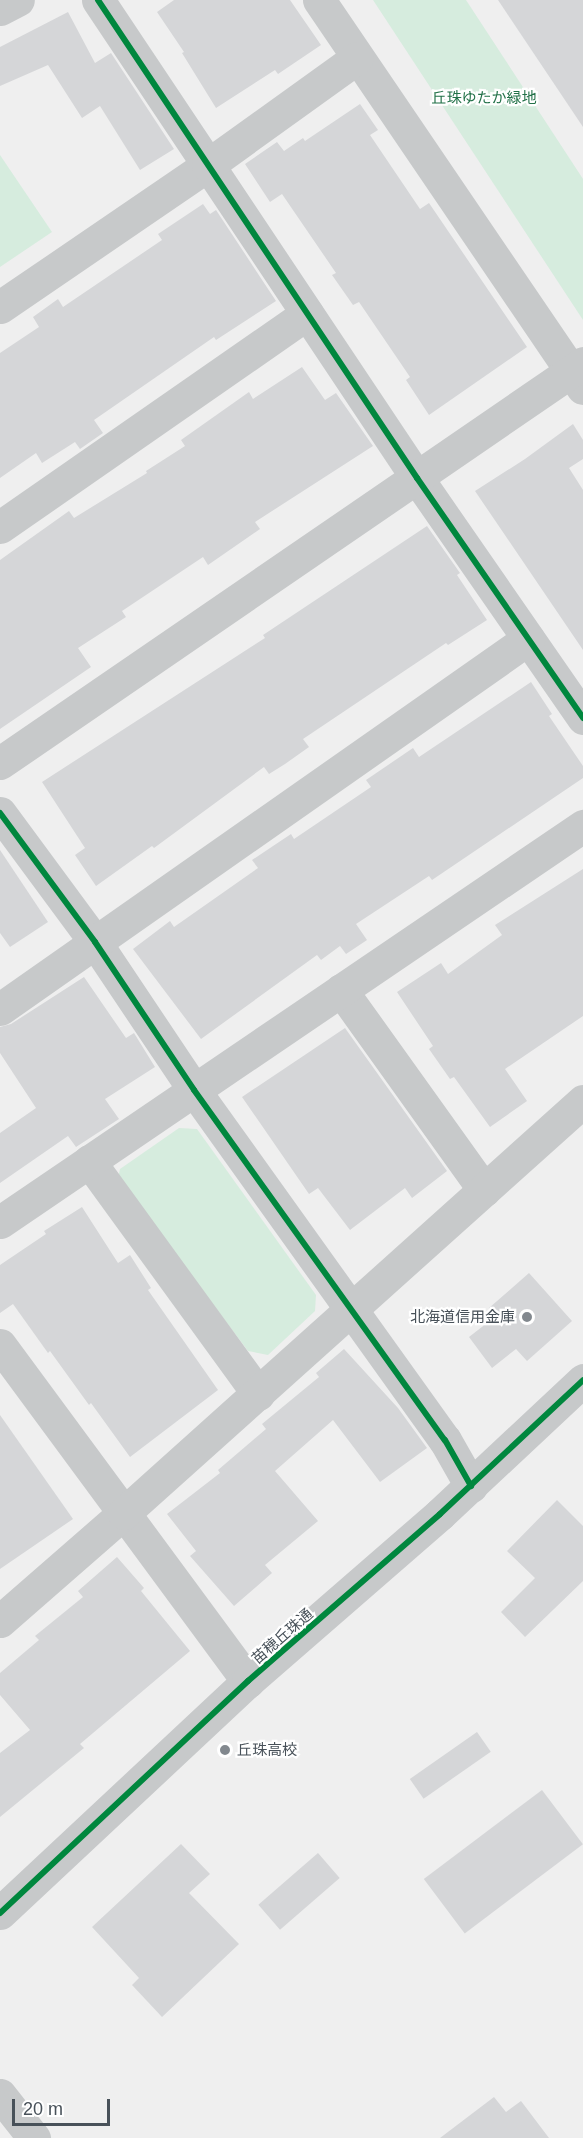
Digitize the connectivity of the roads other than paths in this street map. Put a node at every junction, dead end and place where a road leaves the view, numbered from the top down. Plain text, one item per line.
1 (18, 0) edge
2 (98, 0) edge
3 (319, 0) edge
4 (0, 9) edge
5 (357, 58) junction
6 (208, 165) junction
7 (0, 307) edge
8 (308, 314) junction
9 (579, 374) edge
10 (417, 478) junction
11 (0, 527) edge
12 (528, 639) junction
13 (583, 718) edge
14 (0, 763) edge
15 (0, 813) edge
16 (583, 826) edge
17 (95, 942) junction
18 (341, 990) junction
19 (0, 1009) edge
20 (194, 1090) junction
21 (583, 1101) edge
22 (89, 1161) junction
23 (484, 1190) junction
24 (0, 1222) edge
25 (351, 1310) junction
26 (0, 1345) edge
27 (583, 1380) edge
28 (258, 1394) junction
29 (471, 1486) junction
30 (124, 1513) junction
31 (0, 1621) edge
32 (248, 1681) junction
33 (0, 1913) edge
34 (0, 2095) edge
35 (34, 2138) edge

1 - 4 street
2 - 6 street
3 - 5 street
5 - 6 street
5 - 9 street
6 - 7 street
6 - 8 street
8 - 10 street
8 - 11 street
9 - 10 street
10 - 12 street
10 - 14 street
12 - 13 street
12 - 17 street
15 - 17 street
16 - 18 street
17 - 19 street
17 - 20 street
18 - 20 street
18 - 23 street
20 - 22 street
20 - 25 street
21 - 23 street
22 - 24 street
22 - 28 street
23 - 25 street
25 - 28 street
25 - 29 street
26 - 30 street
27 - 29 street, 苗穂丘珠通
28 - 30 street
29 - 32 street, 苗穂丘珠通
30 - 31 street
30 - 32 street
32 - 33 street, 苗穂丘珠通
34 - 35 street

